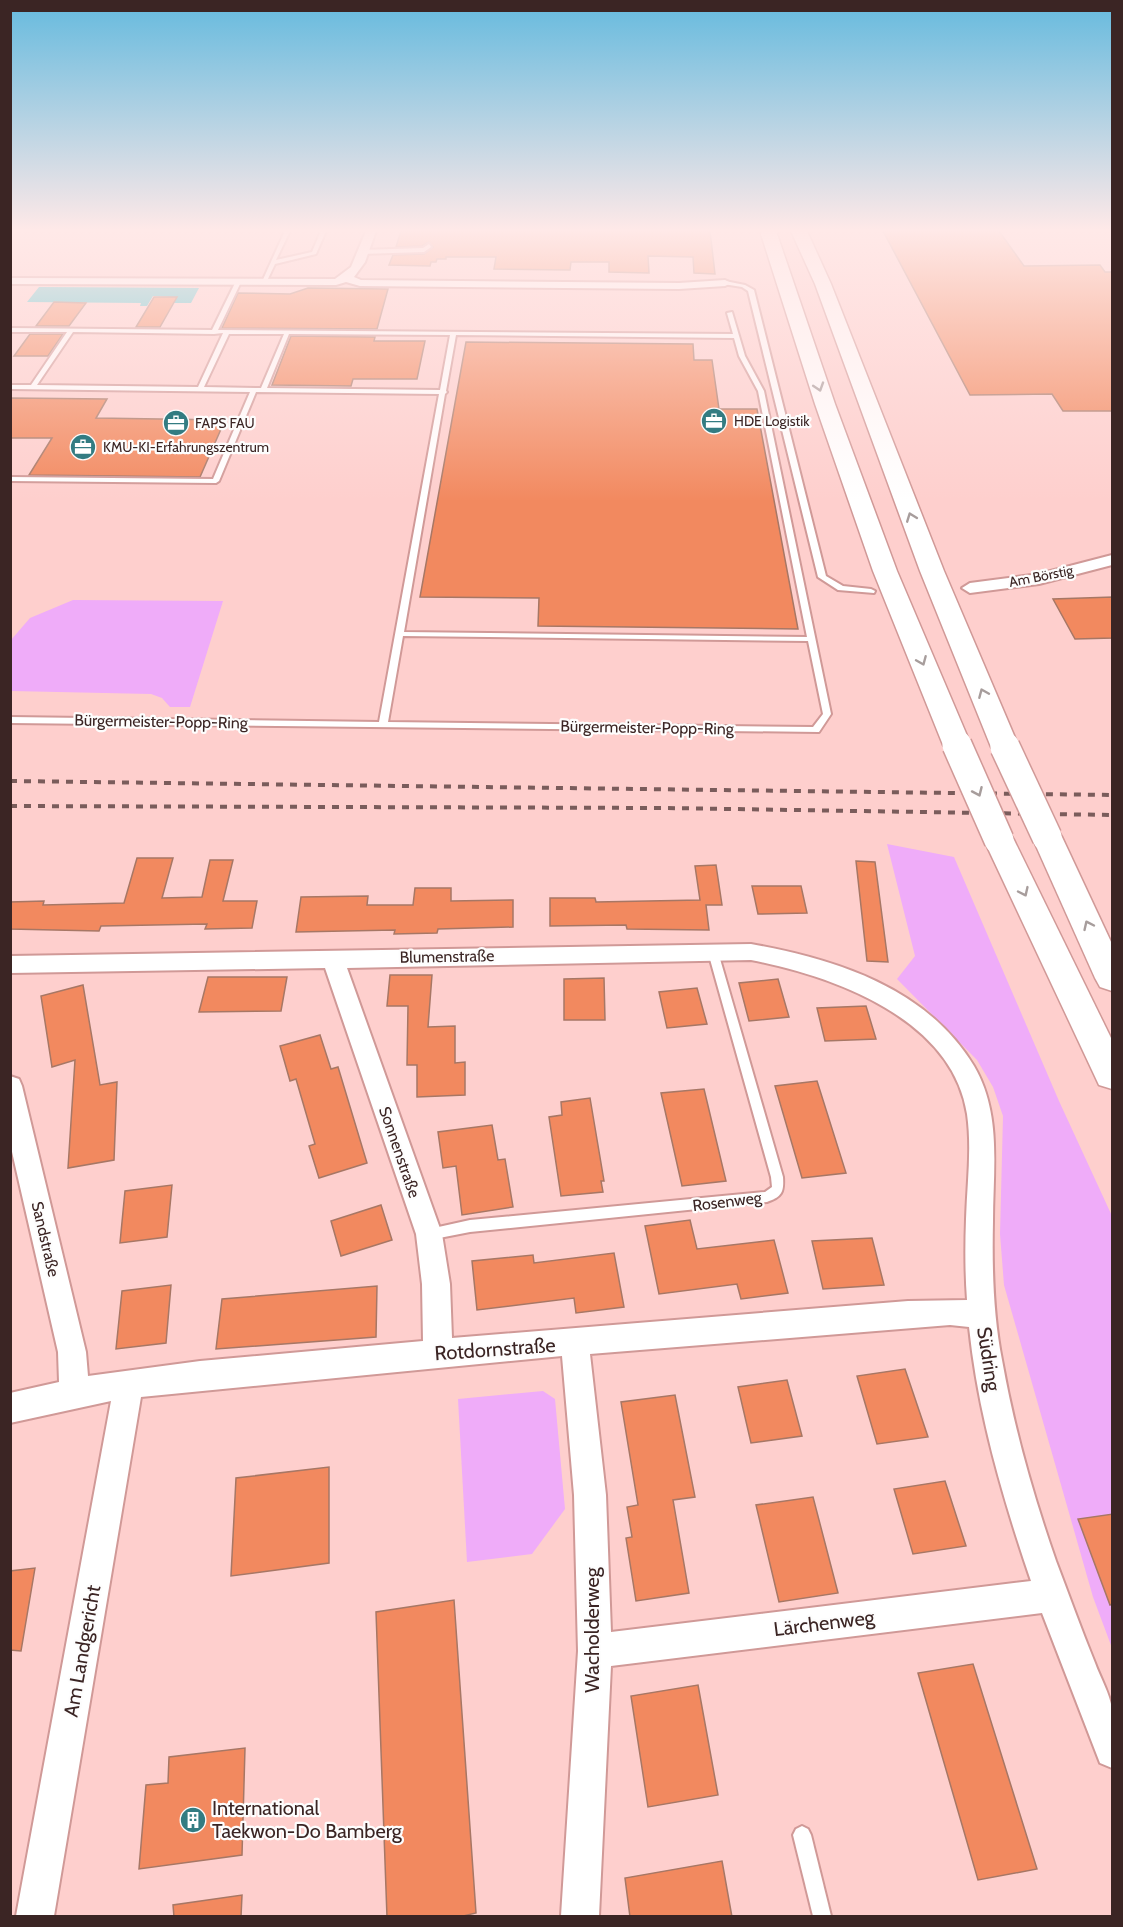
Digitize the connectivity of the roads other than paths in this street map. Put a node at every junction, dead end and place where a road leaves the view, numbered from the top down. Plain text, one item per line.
1 (219, 321) edge
2 (732, 321) edge
3 (759, 321) edge
4 (798, 321) edge
5 (837, 321) edge
6 (10, 330) edge
7 (71, 330) junction
8 (214, 332) junction
9 (227, 332) junction
10 (287, 333) junction
11 (453, 334) junction
12 (736, 336) junction
13 (10, 387) edge
14 (33, 387) junction
15 (200, 389) junction
16 (254, 389) junction
17 (264, 389) junction
18 (444, 392) junction
19 (10, 479) edge
20 (1113, 560) edge
21 (970, 588) dead end
22 (871, 591) dead end
23 (400, 634) junction
24 (812, 639) junction
25 (10, 720) edge
26 (383, 724) junction
27 (713, 952) junction
28 (334, 958) junction
29 (10, 964) edge
30 (1113, 978) edge
31 (877, 990) joint
32 (1113, 1075) edge
33 (10, 1086) edge
34 (429, 1234) junction
35 (981, 1315) junction
36 (575, 1343) junction
37 (438, 1352) junction
38 (128, 1386) junction
39 (74, 1392) junction
40 (10, 1408) edge
41 (1052, 1595) junction
42 (595, 1651) junction
43 (1113, 1751) edge
44 (802, 1835) dead end
45 (35, 1917) edge
46 (580, 1917) edge
47 (822, 1917) edge

1 - 8 lane
2 - 12 lane, Bürgermeister-Popp-Ring
3 - 22 lane
4 -> 32 highway, bridge
30 -> 5 highway, bridge
6 - 7 lane
7 - 8 lane
7 - 14 lane
8 - 9 lane
9 - 10 lane
9 - 15 lane
10 - 11 lane
10 - 17 lane
11 - 12 lane
11 - 18 lane
12 - 24 lane, Bürgermeister-Popp-Ring
13 - 14 lane
14 - 15 lane
15 - 16 lane
16 - 17 lane
16 - 19 lane
17 - 18 lane
18 - 23 lane
20 - 21 street, Am Börstig
23 - 24 lane
23 - 26 lane
24 - 26 lane, Bürgermeister-Popp-Ring
25 - 26 lane, Bürgermeister-Popp-Ring
27 - 28 street, Blumenstraße
27 - 31 street, Blumenstraße
27 - 34 lane, Rosenweg
28 - 29 street, Blumenstraße
28 - 34 street, Sonnenstraße
31 - 35 street, Südring
33 - 39 street, Sandstraße
34 - 37 street, Sonnenstraße
35 - 36 street, Rotdornstraße
35 - 41 street, Südring
36 - 37 street, Rotdornstraße
36 - 42 street, Wacholderweg
37 - 38 street, Rotdornstraße
38 - 39 street, Rotdornstraße
38 - 45 street, Am Landgericht
39 - 40 street, Rotdornstraße
41 - 42 street, Lärchenweg
41 - 43 street, Südring
42 - 46 street, Wacholderweg
44 - 47 lane

